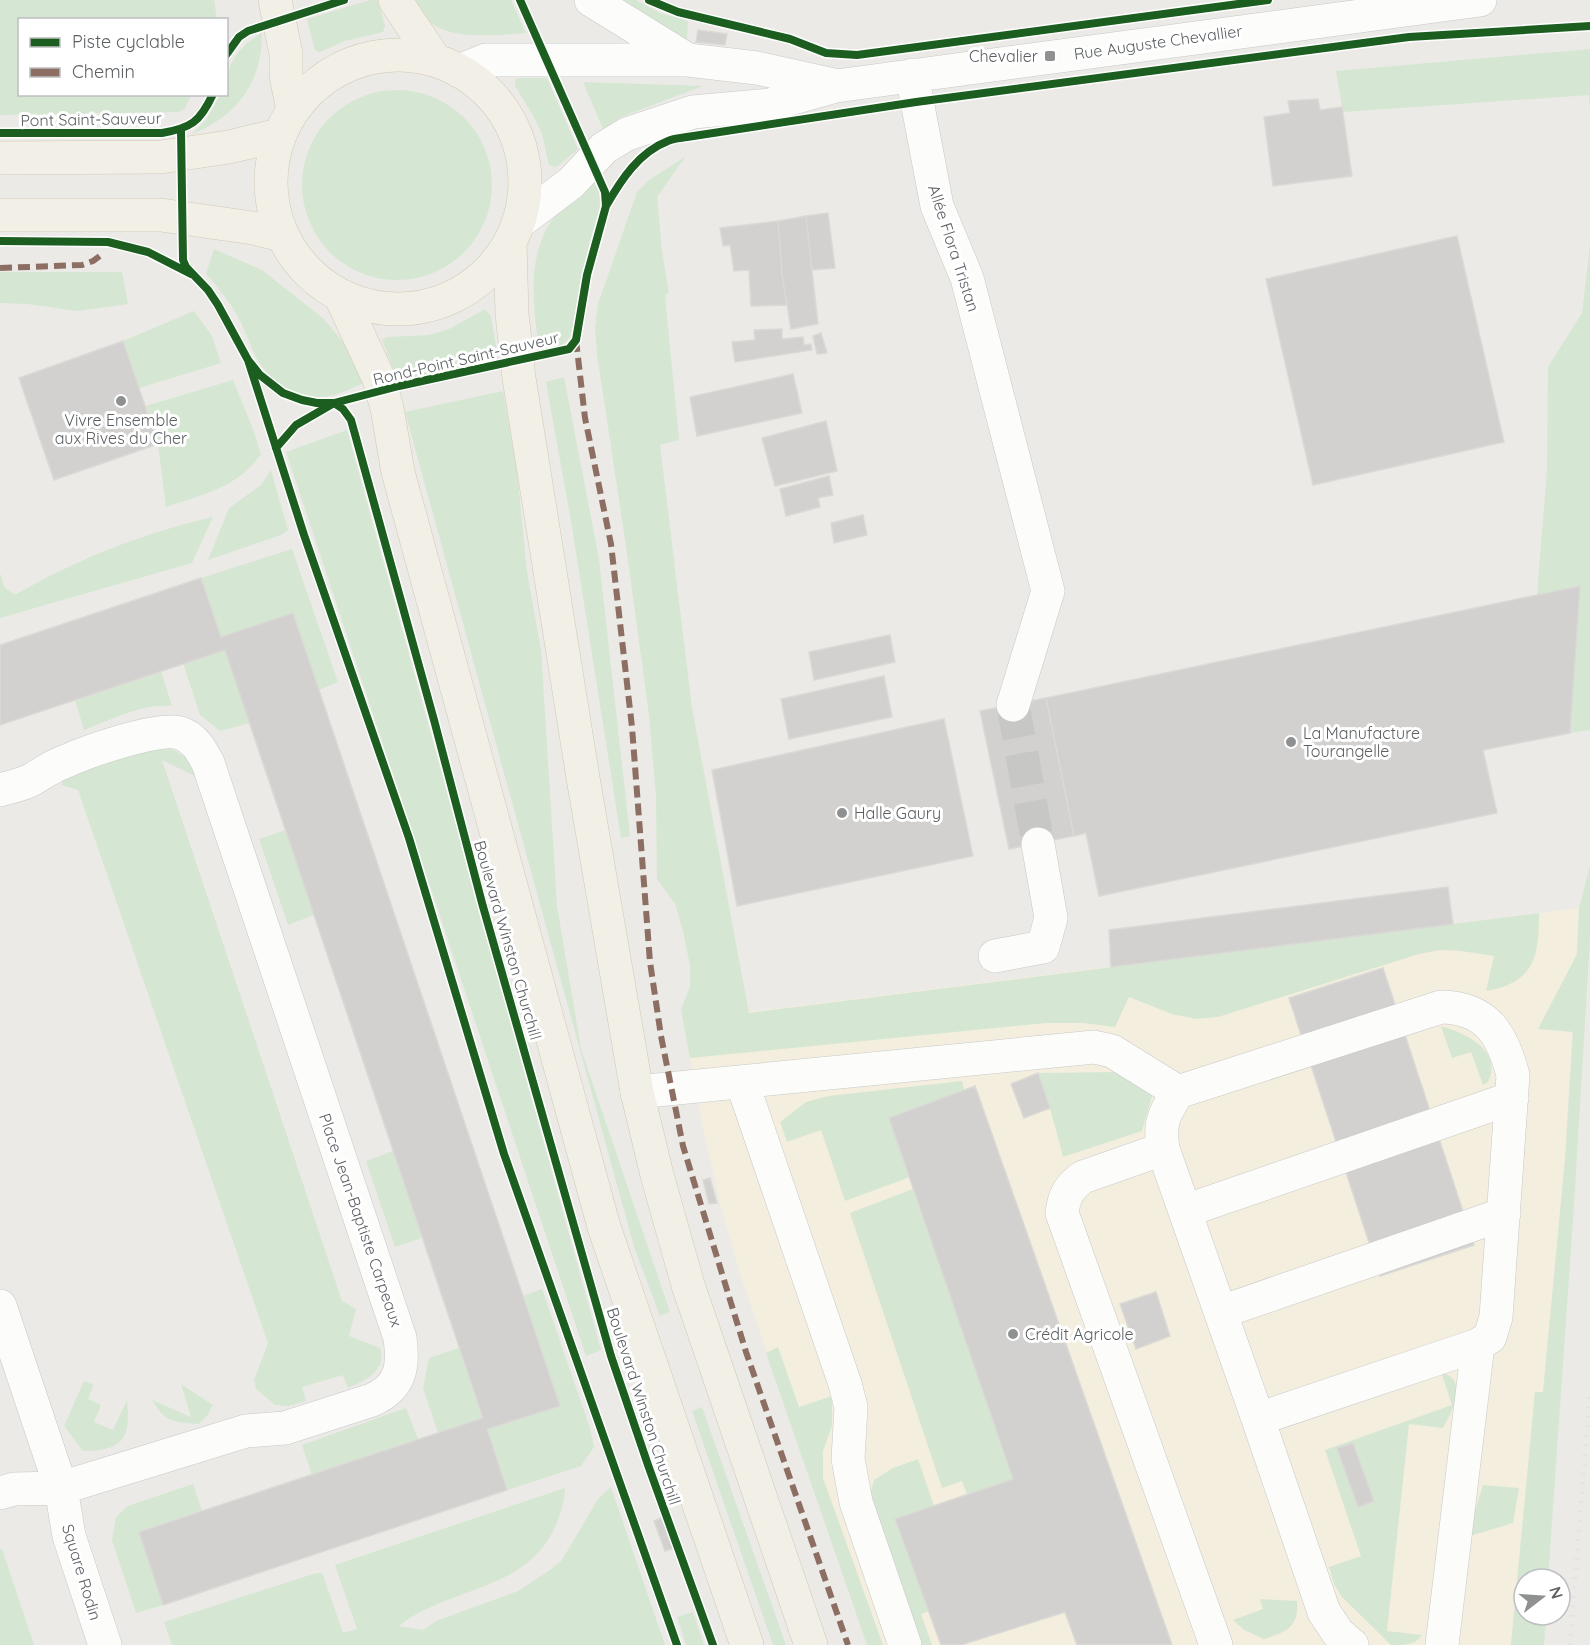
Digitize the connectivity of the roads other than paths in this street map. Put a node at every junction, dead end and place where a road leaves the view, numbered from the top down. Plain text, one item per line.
1 (275, 0) edge
2 (395, 0) edge
3 (591, 0) edge
4 (1480, 0) edge
5 (688, 60) junction
6 (447, 66) junction
7 (912, 75) junction
8 (836, 86) junction
9 (286, 123) junction
10 (0, 158) edge
11 (0, 216) edge
12 (514, 233) junction
13 (282, 235) junction
14 (340, 296) junction
15 (1013, 705) tunnel mouth
16 (0, 790) edge
17 (1038, 844) tunnel mouth
18 (995, 956) dead end
19 (742, 1082) junction
20 (637, 1092) junction
21 (1178, 1092) junction
22 (1512, 1098) junction
23 (1163, 1149) junction
24 (1185, 1210) junction
25 (1504, 1214) junction
26 (0, 1306) edge
27 (1221, 1312) junction
28 (1478, 1345) junction
29 (1258, 1419) junction
30 (61, 1488) junction
31 (0, 1493) edge
32 (1340, 1643) edge
33 (105, 1645) edge
34 (747, 1645) edge
35 (811, 1645) edge
36 (905, 1645) edge
37 (1216, 1645) edge
38 (1442, 1645) edge

1 - 9 main road
2 - 6 main road
3 - 5 street, Rue Auguste Chevallier
4 - 7 street, Rue Auguste Chevallier
5 - 6 street, Rue Auguste Chevallier
5 - 8 street, Rue Auguste Chevallier
6 - 9 main road
6 - 12 main road
7 - 8 street, Rue Auguste Chevallier
7 - 15 street, Allée Flora Tristan
8 - 12 street, Rue Auguste Chevallier
9 - 10 main road
9 - 13 main road
11 - 13 main road
12 - 14 main road
12 - 20 main road
13 - 14 main road
14 - 34 main road, Boulevard Winston Churchill
16 - 30 street, Place Jean-Baptiste Carpeaux
17 - 18 street
19 - 20 street
19 - 21 street
19 - 36 street
20 - 35 main road
21 - 22 street
21 - 23 street
22 - 24 street
22 - 25 street
23 - 24 street
23 - 37 street
24 - 27 street
25 - 27 street
25 - 28 street
26 - 30 street
27 - 29 street
28 - 29 street
28 - 38 street
29 - 32 street
30 - 31 street
30 - 33 street, Square Rodin

